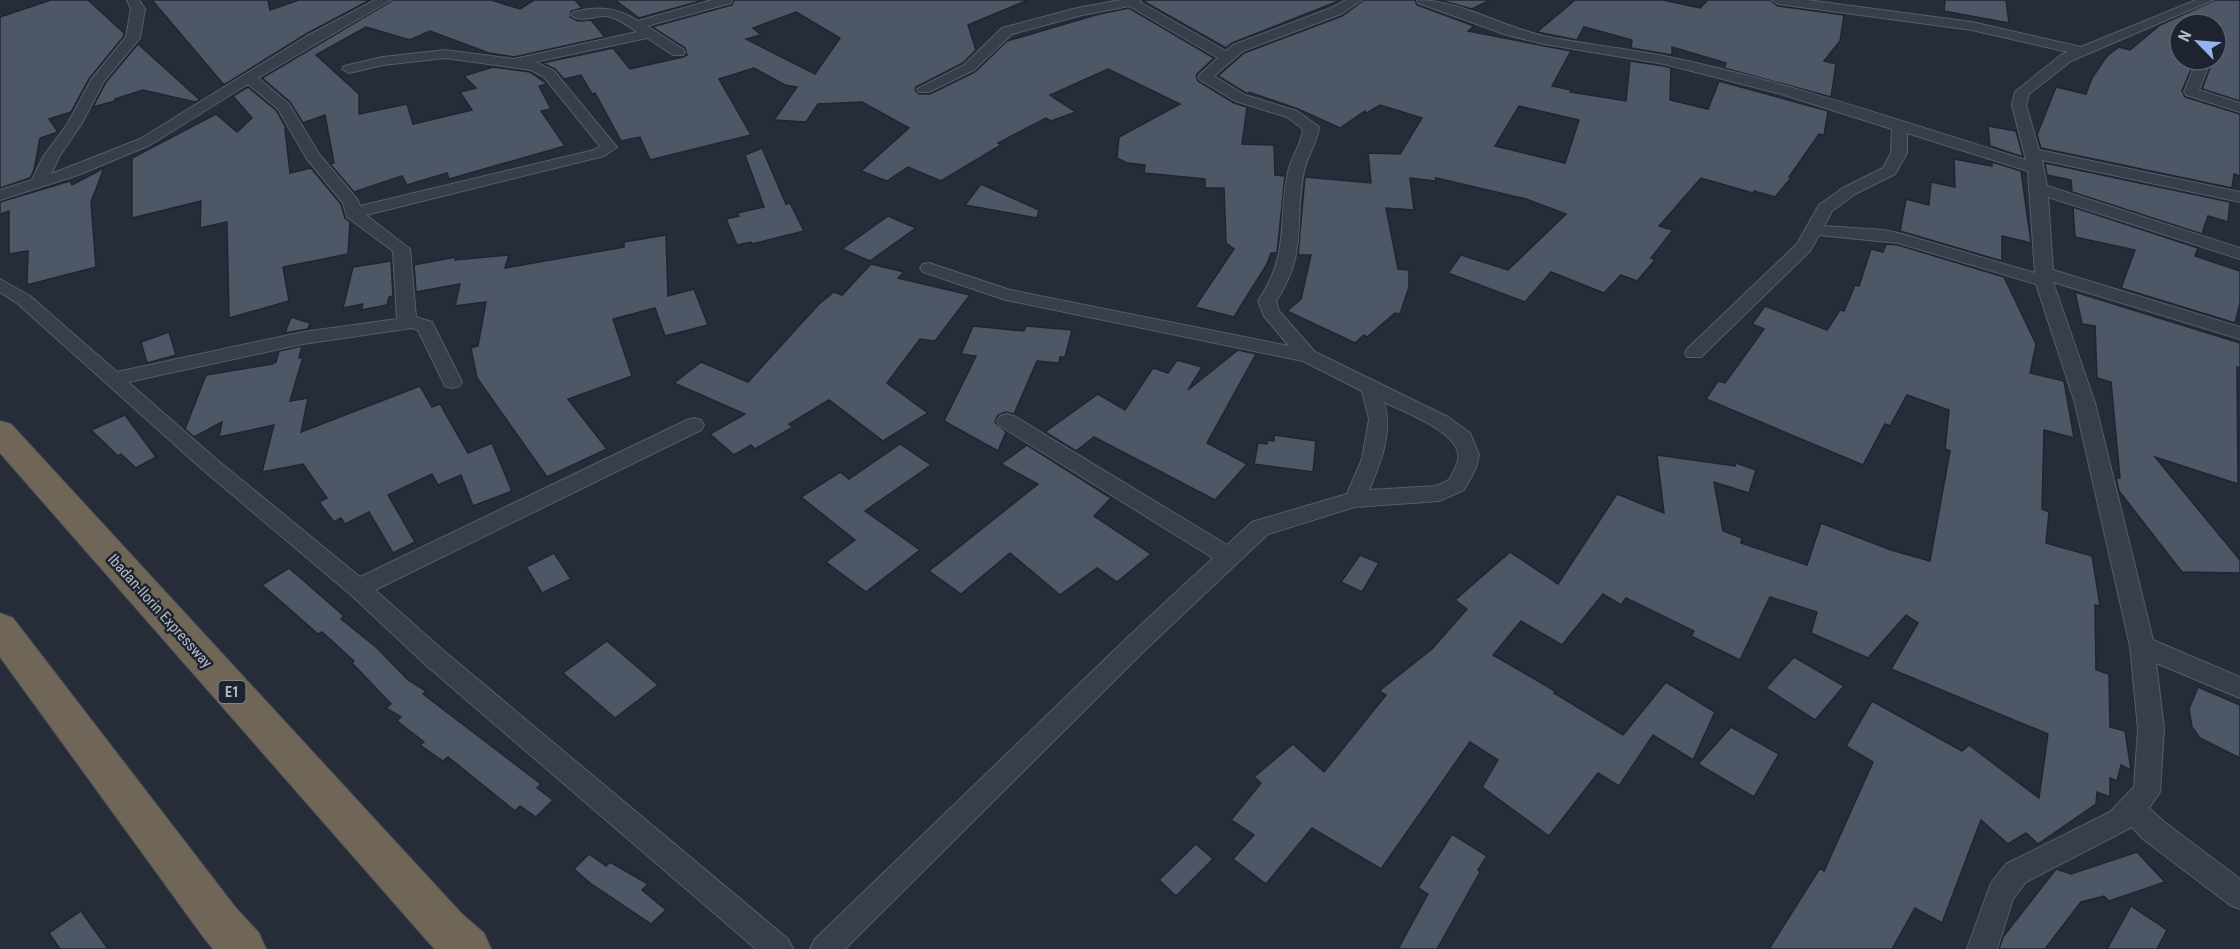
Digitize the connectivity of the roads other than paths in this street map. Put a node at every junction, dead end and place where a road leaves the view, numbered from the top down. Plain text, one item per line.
1 (133, 0) edge
2 (385, 0) edge
3 (726, 0) edge
4 (1356, 0) edge
5 (1423, 0) edge
6 (1778, 0) edge
7 (2207, 0) edge
8 (1133, 1) edge
9 (578, 15) dead end
10 (2160, 19) junction
11 (2168, 22) edge
12 (634, 26) junction
13 (648, 34) junction
14 (2081, 51) junction
15 (678, 52) dead end
16 (1226, 57) junction
17 (517, 62) junction
18 (349, 69) dead end
19 (2199, 72) edge
20 (248, 77) junction
21 (924, 89) dead end
22 (2240, 108) edge
23 (1900, 126) junction
24 (2034, 160) junction
25 (38, 183) junction
26 (2039, 189) junction
27 (0, 195) edge
28 (2240, 197) edge
29 (353, 213) junction
30 (1813, 230) junction
31 (2240, 254) edge
32 (929, 268) dead end
33 (2044, 277) junction
34 (0, 284) edge
35 (406, 323) junction
36 (2240, 333) edge
37 (1694, 353) dead end
38 (1308, 356) junction
39 (113, 379) junction
40 (452, 382) dead end
41 (1371, 388) junction
42 (1007, 421) dead end
43 (694, 425) dead end
44 (0, 432) edge
45 (1355, 499) junction
46 (1229, 557) junction
47 (358, 588) junction
48 (0, 628) edge
49 (2142, 646) junction
50 (2240, 688) edge
51 (2132, 808) junction
52 (2240, 896) edge
53 (243, 949) edge
54 (468, 949) edge
55 (778, 949) edge
56 (825, 949) edge
57 (1982, 949) edge

1 - 25 street
2 - 20 street
3 - 12 street
4 - 16 street
5 - 23 street
6 - 14 street
7 - 10 street
8 - 16 street
8 - 21 street
9 - 12 street
10 - 11 street
10 - 14 street
12 - 13 street
13 - 15 street
13 - 17 street
14 - 24 street
16 - 38 street
17 - 18 street
17 - 29 street
19 - 22 street
20 - 25 street
20 - 29 street
23 - 24 street
23 - 30 street
24 - 26 street
24 - 28 street
25 - 27 street
26 - 31 street
26 - 33 street
29 - 35 street
30 - 33 street
30 - 37 street
32 - 38 street
33 - 36 street
33 - 49 street
34 - 39 street
35 - 39 street
35 - 40 street
38 - 41 street
39 - 47 street
41 - 45 street
41 - 45 street
42 - 46 street
43 - 47 street
44 - 54 highway, Ibadan-Ilorin Expressway / E1
45 - 46 street
46 - 56 street
47 - 55 street
48 - 53 highway
49 - 50 street
49 - 51 street
51 - 52 street
51 - 57 street

